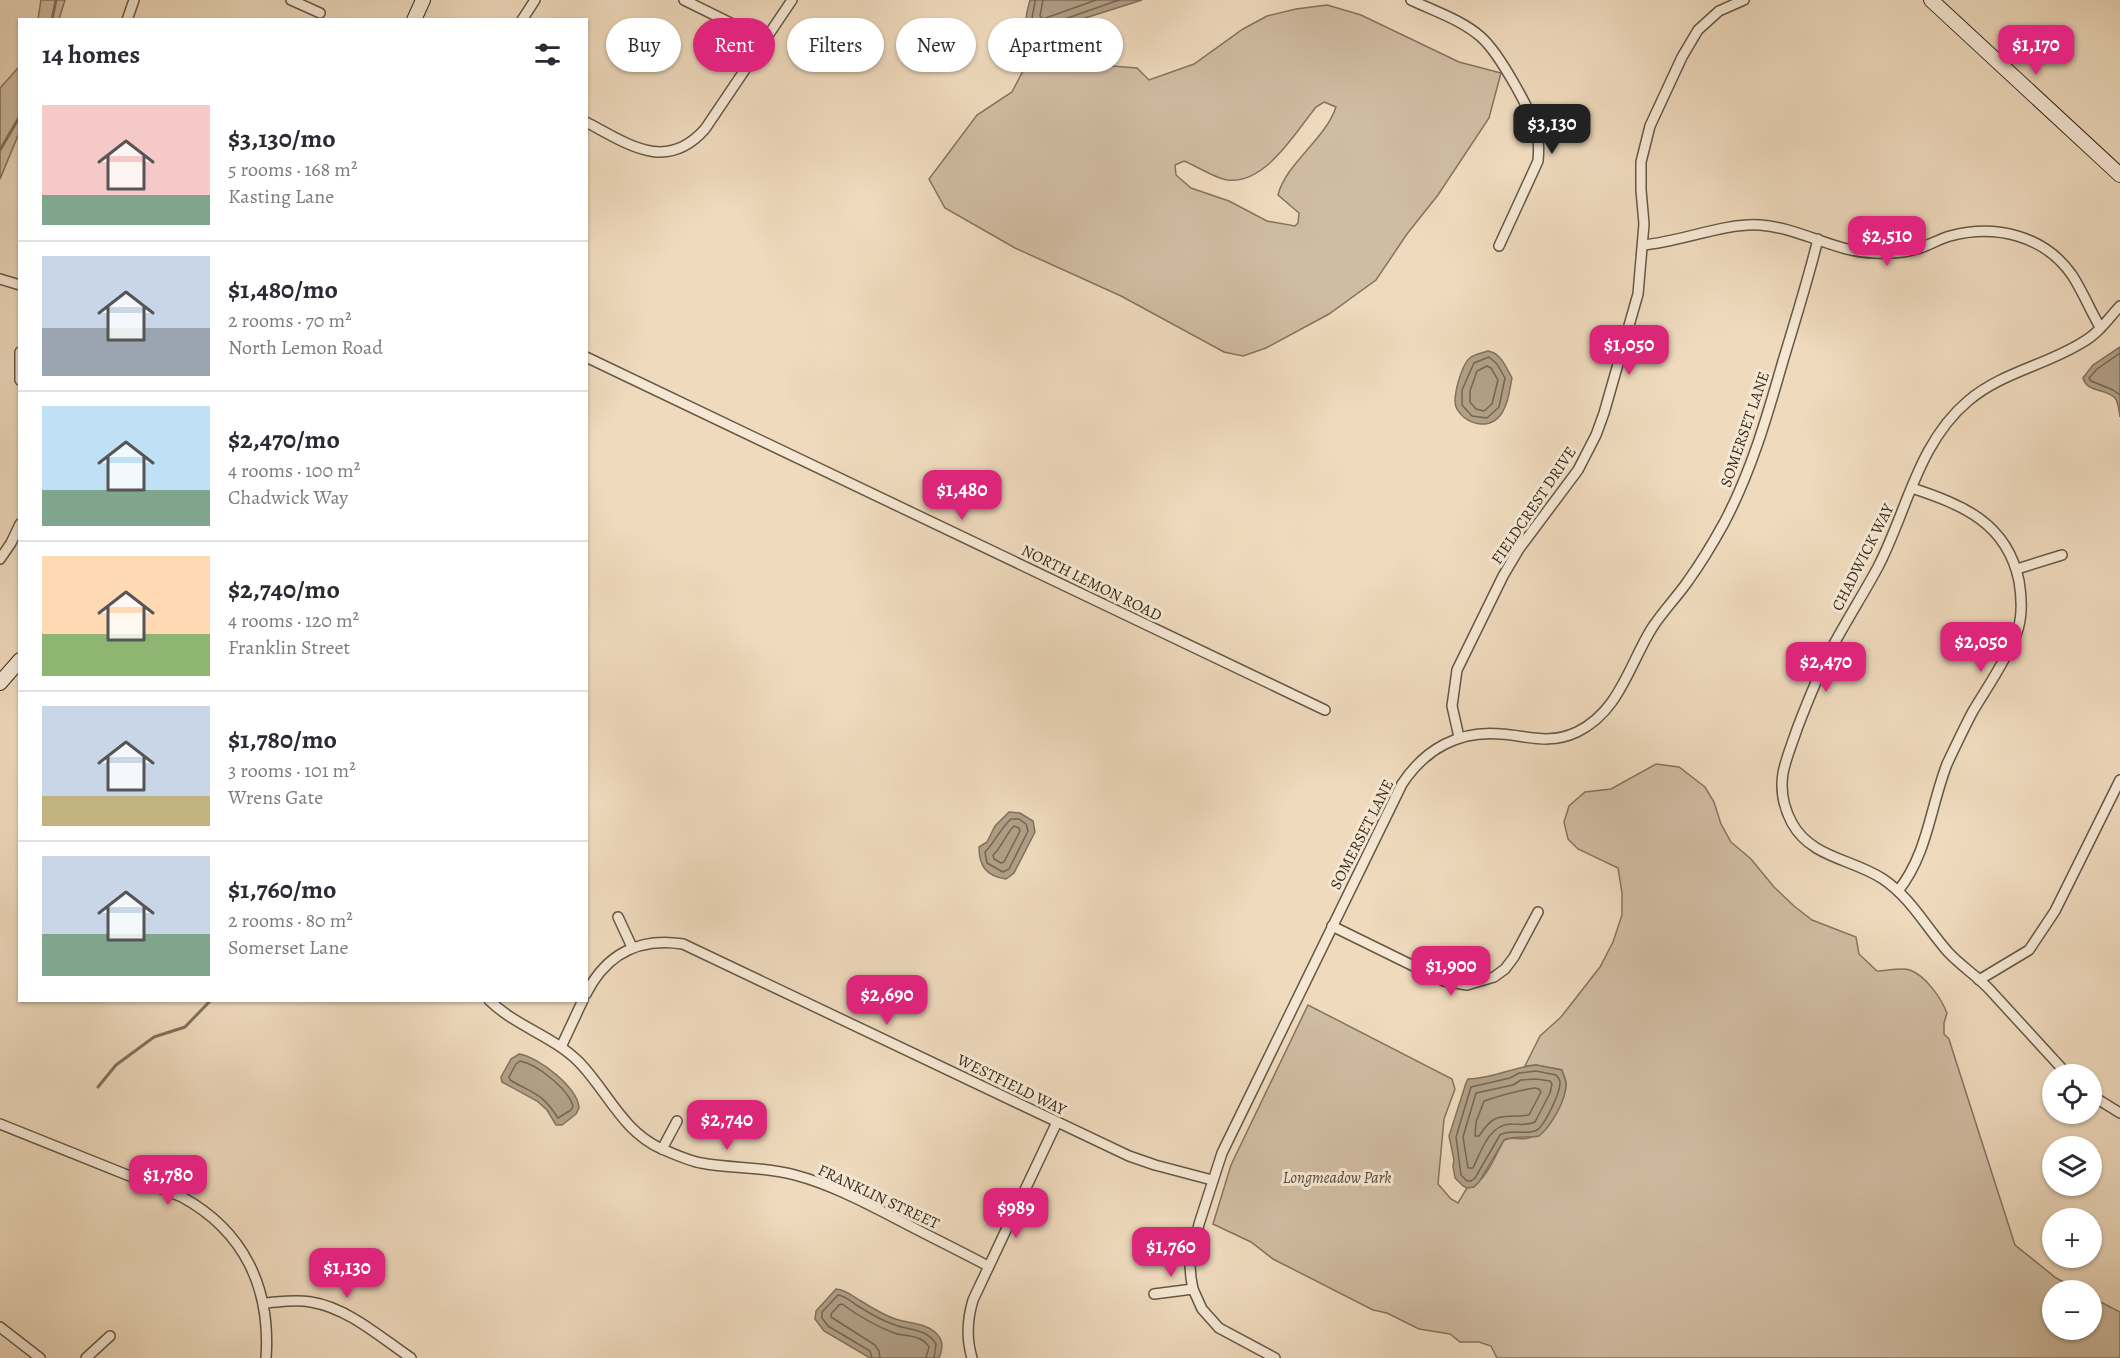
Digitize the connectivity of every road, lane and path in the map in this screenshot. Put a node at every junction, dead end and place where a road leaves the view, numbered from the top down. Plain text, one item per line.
1 (134, 0) edge
2 (291, 0) edge
3 (423, 0) edge
4 (535, 0) edge
5 (684, 0) edge
6 (792, 0) edge
7 (1411, 0) edge
8 (1744, 0) edge
9 (1931, 0) edge
10 (320, 13) dead end
11 (128, 18) edge
12 (415, 18) edge
13 (523, 18) edge
14 (720, 18) edge
15 (775, 25) edge
16 (743, 72) edge
17 (588, 123) edge
18 (2120, 175) edge
19 (1818, 239) junction
20 (1643, 244) junction
21 (1499, 246) dead end
22 (0, 279) edge
23 (18, 284) edge
24 (2120, 306) edge
25 (2100, 327) junction
26 (588, 358) edge
27 (1912, 488) junction
28 (18, 528) edge
29 (2061, 555) dead end
30 (0, 559) edge
31 (2017, 569) junction
32 (18, 662) edge
33 (0, 682) edge
34 (1325, 710) dead end
35 (1459, 737) junction
36 (2120, 780) edge
37 (1898, 891) junction
38 (1538, 912) dead end
39 (618, 917) dead end
40 (1332, 926) junction
41 (632, 947) junction
42 (1979, 980) junction
43 (588, 991) edge
44 (491, 1002) edge
45 (582, 1002) edge
46 (561, 1047) junction
47 (2058, 1064) edge
48 (2102, 1102) edge
49 (2120, 1113) edge
50 (678, 1121) dead end
51 (1057, 1122) junction
52 (0, 1124) edge
53 (662, 1149) junction
54 (1212, 1180) junction
55 (988, 1266) junction
56 (1193, 1289) junction
57 (1154, 1294) dead end
58 (264, 1303) junction
59 (0, 1328) edge
60 (110, 1336) dead end
61 (40, 1358) edge
62 (86, 1358) edge
63 (266, 1358) edge
64 (411, 1358) edge
65 (972, 1358) edge
66 (1275, 1358) edge

1 - 11 street
2 - 10 street
3 - 12 main road
4 - 13 street
5 - 14 street
6 - 15 street
7 - 21 street
8 - 20 street, FIELDCREST DRIVE
9 - 18 main road
16 - 17 street
19 - 20 street
19 - 25 street
19 - 35 street, SOMERSET LANE
20 - 35 street, FIELDCREST DRIVE
22 - 23 street
24 - 25 street, CHADWICK WAY
25 - 27 street, CHADWICK WAY
26 - 34 street, NORTH LEMON ROAD
27 - 31 street
27 - 37 street, CHADWICK WAY
28 - 30 street
29 - 31 street
31 - 37 street
32 - 33 main road
35 - 40 street, SOMERSET LANE
36 - 42 street
37 - 42 street, CHADWICK WAY
38 - 40 street
39 - 41 street
40 - 54 street, SOMERSET LANE
41 - 43 street, WESTFIELD WAY
41 - 51 street, WESTFIELD WAY
42 - 47 street, CHADWICK WAY
44 - 46 street, FRANKLIN STREET
45 - 46 street
46 - 53 street, FRANKLIN STREET
48 - 49 street
50 - 53 street
51 - 54 street, WESTFIELD WAY
51 - 55 street
52 - 58 street
53 - 55 street, FRANKLIN STREET
54 - 56 street, SOMERSET LANE
55 - 65 street
56 - 57 street
56 - 66 street, SOMERSET LANE
58 - 63 street
58 - 64 street
59 - 61 street
60 - 62 street

